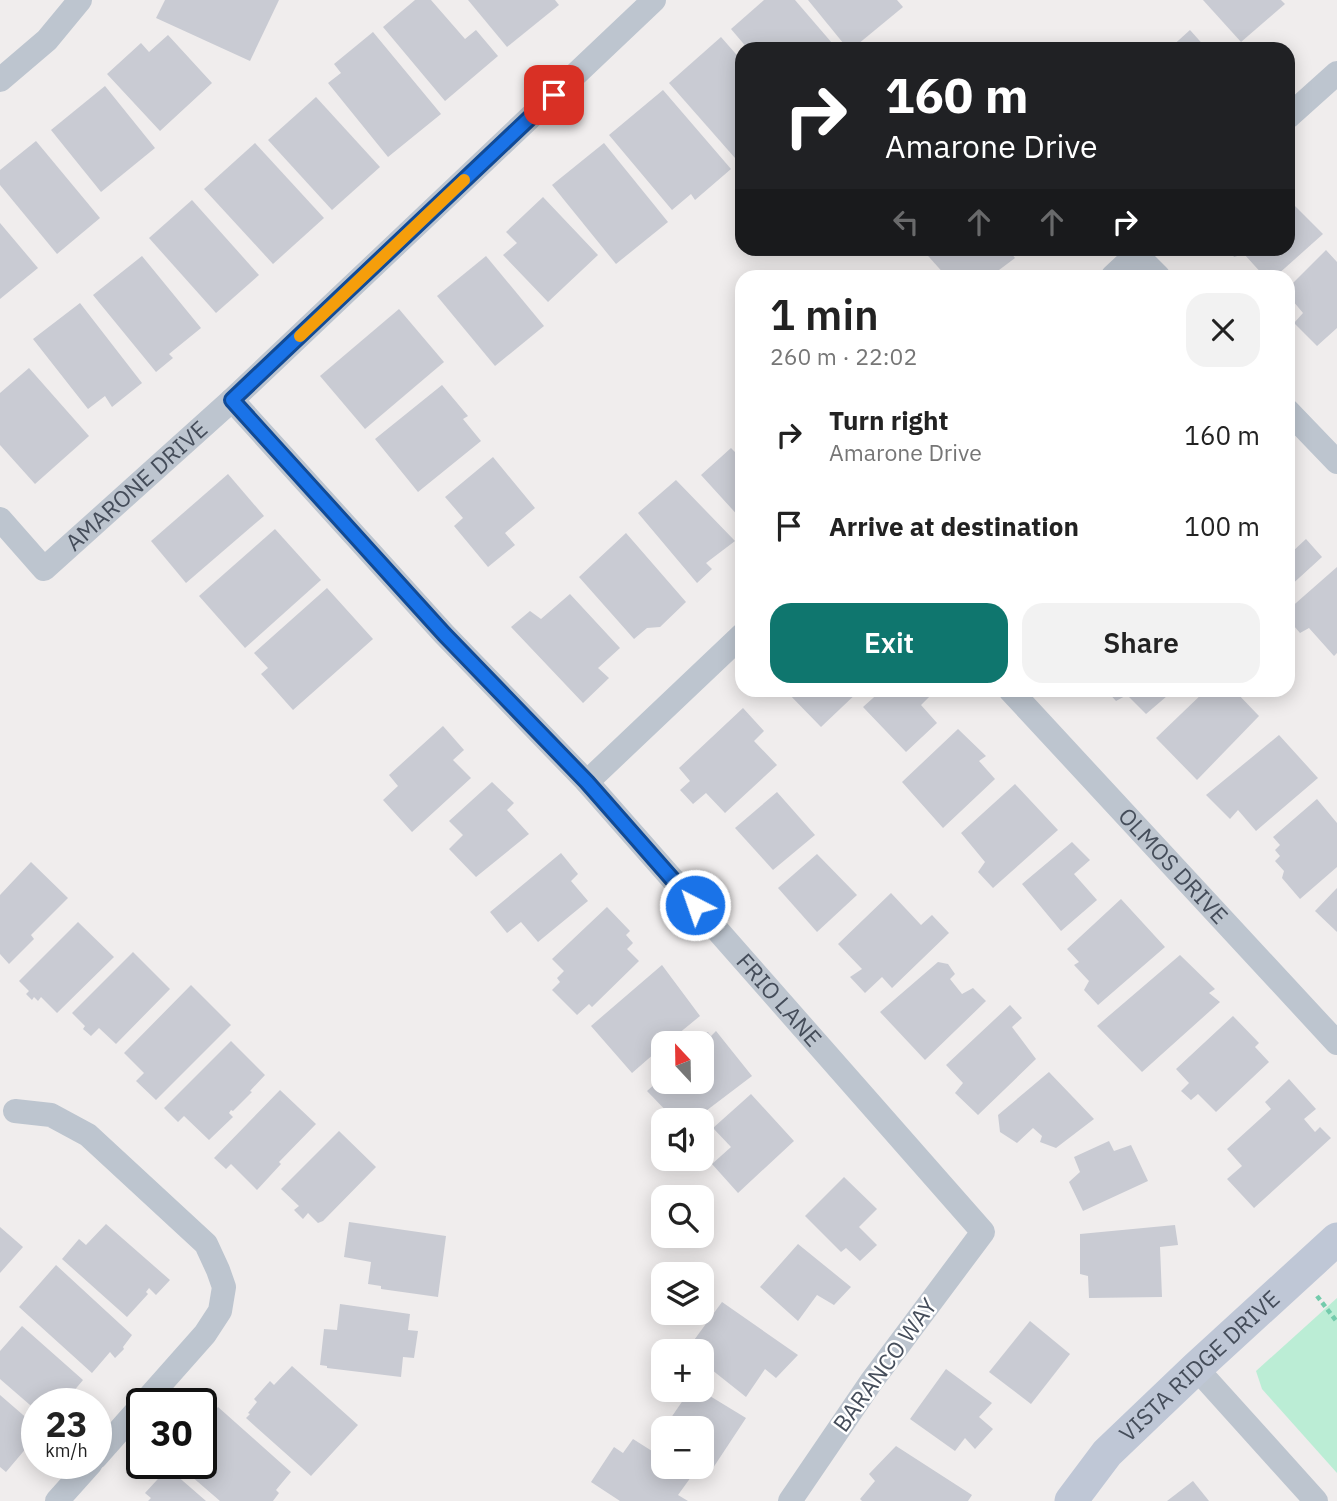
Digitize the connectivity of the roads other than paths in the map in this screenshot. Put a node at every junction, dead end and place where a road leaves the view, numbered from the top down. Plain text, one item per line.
1 (80, 0) edge
2 (654, 0) edge
3 (1337, 73) edge
4 (0, 80) edge
5 (1295, 111) edge
6 (1135, 256) edge
7 (1120, 270) edge
8 (232, 400) junction
9 (1295, 418) edge
10 (1337, 462) edge
11 (0, 519) edge
12 (735, 642) edge
13 (1016, 697) edge
14 (587, 782) junction
15 (1337, 1043) edge
16 (15, 1111) dead end
17 (983, 1232) joint
18 (1337, 1239) edge
19 (1196, 1368) junction
20 (157, 1388) edge
21 (126, 1423) edge
22 (112, 1439) edge
23 (77, 1479) edge
24 (57, 1501) edge
25 (790, 1501) edge
26 (1071, 1501) edge
27 (1316, 1501) edge

1 - 4 street
2 - 8 street, AMARONE DRIVE
3 - 5 street
6 - 7 street
8 - 11 street, AMARONE DRIVE
8 - 14 street, FRIO LANE
9 - 10 street
12 - 14 street
13 - 15 street, OLMOS DRIVE
14 - 17 street, FRIO LANE
16 - 20 street
17 - 25 street, BARANCO WAY
18 - 19 street, VISTA RIDGE DRIVE
19 - 26 street, VISTA RIDGE DRIVE
19 - 27 street
21 - 22 street
23 - 24 street

